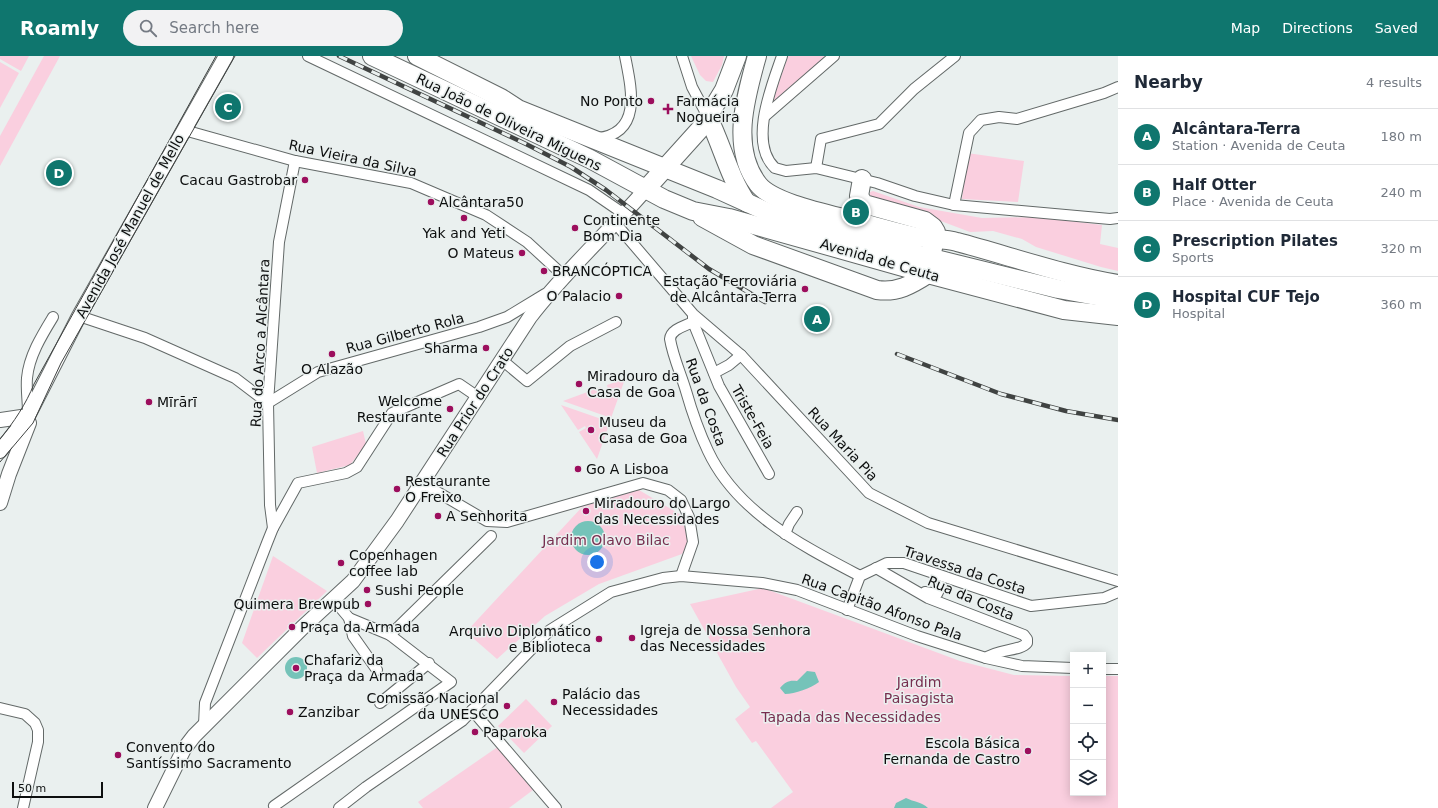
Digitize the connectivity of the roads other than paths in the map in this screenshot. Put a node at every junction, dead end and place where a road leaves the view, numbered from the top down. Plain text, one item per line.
1 (226, 56) edge
2 (308, 56) edge
3 (372, 56) edge
4 (417, 56) edge
5 (625, 56) edge
6 (682, 56) edge
7 (737, 56) edge
8 (757, 56) edge
9 (782, 56) edge
10 (834, 56) edge
11 (955, 56) edge
12 (440, 61) edge
13 (1118, 87) edge
14 (765, 116) junction
15 (708, 117) junction
16 (184, 130) junction
17 (592, 139) junction
18 (295, 161) junction
19 (816, 168) junction
20 (665, 169) junction
21 (862, 179) junction
22 (646, 189) junction
23 (747, 202) junction
24 (954, 205) junction
25 (693, 211) junction
26 (1118, 218) edge
27 (620, 219) junction
28 (916, 219) junction
29 (914, 253) junction
30 (932, 257) junction
31 (564, 276) junction
32 (1118, 284) edge
33 (550, 290) junction
34 (1118, 300) edge
35 (79, 316) junction
36 (1118, 316) edge
37 (53, 317) dead end
38 (693, 318) junction
39 (616, 322) dead end
40 (741, 355) junction
41 (502, 360) junction
42 (714, 373) junction
43 (478, 397) junction
44 (37, 398) junction
45 (268, 403) junction
46 (28, 416) junction
47 (0, 420) edge
48 (0, 451) edge
49 (769, 474) dead end
50 (422, 483) junction
51 (0, 504) edge
52 (797, 512) dead end
53 (273, 528) junction
54 (785, 534) junction
55 (492, 536) dead end
56 (876, 568) junction
57 (681, 576) junction
58 (860, 576) junction
59 (1118, 581) edge
60 (941, 586) dead end
61 (915, 590) junction
62 (1118, 592) edge
63 (333, 599) junction
64 (847, 610) junction
65 (349, 618) junction
66 (390, 635) junction
67 (986, 658) junction
68 (429, 663) junction
69 (1070, 668) edge
70 (1106, 669) edge
71 (1118, 669) edge
72 (376, 670) dead end
73 (380, 702) dead end
74 (0, 708) edge
75 (472, 710) junction
76 (204, 725) junction
77 (23, 808) edge
78 (155, 808) edge
79 (275, 808) edge
80 (339, 808) edge
81 (556, 808) edge

1 - 16 street, Avenida José Manuel de Mello
2 - 27 street
3 - 22 highway, Rua João de Oliveira Miguens
4 - 12 highway, Rua João de Oliveira Miguens
5 - 17 street
6 - 15 street
7 - 15 highway
8 - 29 highway
9 - 14 street
10 - 14 street
11 - 19 street
12 - 17 highway, Rua João de Oliveira Miguens
13 - 24 street
14 - 19 street
15 - 20 highway
15 - 23 highway
16 - 18 street, Rua Vieira da Silva
16 - 35 street, Avenida José Manuel de Mello
17 - 20 highway, Rua João de Oliveira Miguens
18 - 31 street, Rua Vieira da Silva
18 - 45 street, Rua do Arco a Alcântara
19 - 21 street
20 - 22 highway
20 - 23 highway, Rua João de Oliveira Miguens
21 - 24 street
21 - 28 highway
22 - 25 highway, Avenida de Ceuta
22 - 27 street, Rua Prior do Crato
23 - 29 highway, Avenida de Ceuta
24 - 26 street
25 - 29 highway, Avenida de Ceuta
25 - 30 highway
27 - 31 street, Rua Prior do Crato
27 - 38 street
28 - 29 highway
28 - 30 highway
29 - 30 highway, Avenida de Ceuta
29 - 30 highway
30 - 32 highway
30 - 34 highway, Avenida de Ceuta
30 - 36 highway, Avenida de Ceuta
31 - 33 street, Rua Prior do Crato
33 - 41 street, Rua Prior do Crato
33 - 45 street, Rua Gilberto Rola
35 - 44 street, Avenida José Manuel de Mello
35 - 45 street
37 - 46 street, Avenida José Manuel de Mello
38 - 40 street, Rua Maria Pia
38 - 42 street, Triste-Feia
38 - 54 street, Rua da Costa
39 - 41 street
40 - 42 street
40 - 59 street, Rua Maria Pia
41 - 43 street, Rua Prior do Crato
42 - 49 street, Triste-Feia
43 - 50 street, Rua Prior do Crato
43 - 53 street
44 - 46 street, Avenida José Manuel de Mello
44 - 51 street, Avenida José Manuel de Mello
45 - 53 street, Rua do Arco a Alcântara
46 - 47 street
46 - 48 street, Avenida José Manuel de Mello
50 - 57 street
50 - 63 street, Rua Prior do Crato
52 - 54 street
53 - 76 street
54 - 58 street, Rua da Costa
55 - 66 street
56 - 58 street
56 - 61 street, Rua da Costa
56 - 62 street, Travessa da Costa
57 - 64 street, Rua Capitão Afonso Pala
57 - 75 street, Rua Capitão Afonso Pala
58 - 64 street
60 - 61 street
61 - 67 street, Rua da Costa
63 - 65 street
63 - 76 street
64 - 67 street, Rua Capitão Afonso Pala
65 - 66 street
65 - 72 street
66 - 68 street
67 - 69 street, Rua Capitão Afonso Pala
68 - 73 street
68 - 79 street
70 - 71 street
74 - 77 street
75 - 80 street, Rua Capitão Afonso Pala
75 - 81 street
76 - 78 street

